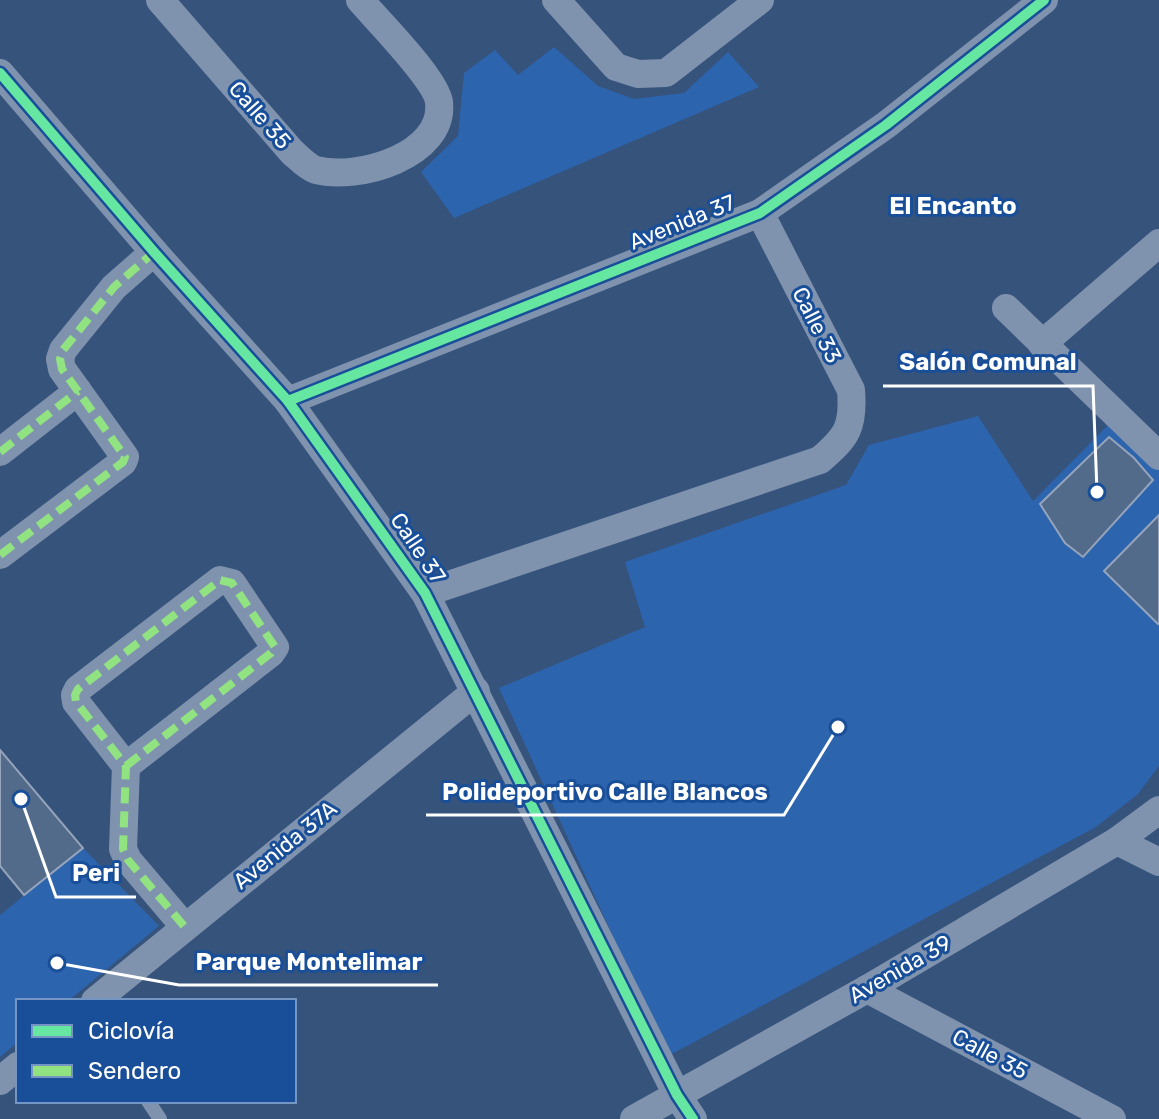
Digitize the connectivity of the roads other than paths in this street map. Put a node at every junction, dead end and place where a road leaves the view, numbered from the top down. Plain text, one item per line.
1 (160, 0) edge
2 (360, 0) edge
3 (556, 0) edge
4 (760, 0) edge
5 (1044, 0) edge
6 (0, 73) edge
7 (760, 213) junction
8 (1159, 243) edge
9 (154, 252) junction
10 (1006, 308) dead end
11 (1042, 344) junction
12 (78, 391) junction
13 (288, 401) junction
14 (1156, 447) edge
15 (0, 452) edge
16 (0, 555) edge
17 (425, 593) junction
18 (476, 691) junction
19 (126, 766) junction
20 (1159, 810) edge
21 (1117, 841) junction
22 (1159, 862) edge
23 (184, 926) junction
24 (867, 989) junction
25 (97, 999) edge
26 (16, 1068) edge
27 (0, 1081) edge
28 (677, 1095) junction
29 (634, 1119) edge
30 (693, 1119) edge
31 (1112, 1119) edge

1 - 2 street, Calle 35
3 - 4 street
5 - 7 street, Avenida 37
6 - 9 street, Calle 37
7 - 13 street, Avenida 37
7 - 17 street, Calle 33
8 - 11 street
9 - 12 street
9 - 13 street, Calle 37
10 - 11 street
11 - 14 street
12 - 15 street
12 - 16 street
13 - 17 street, Calle 37
17 - 18 street, Calle 37
18 - 23 street, Avenida 37A
18 - 28 street, Calle 37
19 - 19 street
19 - 23 street
20 - 21 street, Avenida 39
21 - 22 street
21 - 24 street, Avenida 39
23 - 25 street, Avenida 37A
24 - 28 street, Avenida 39
24 - 31 street, Calle 35
26 - 27 street
28 - 29 street, Avenida 39
28 - 30 street, Calle 37

